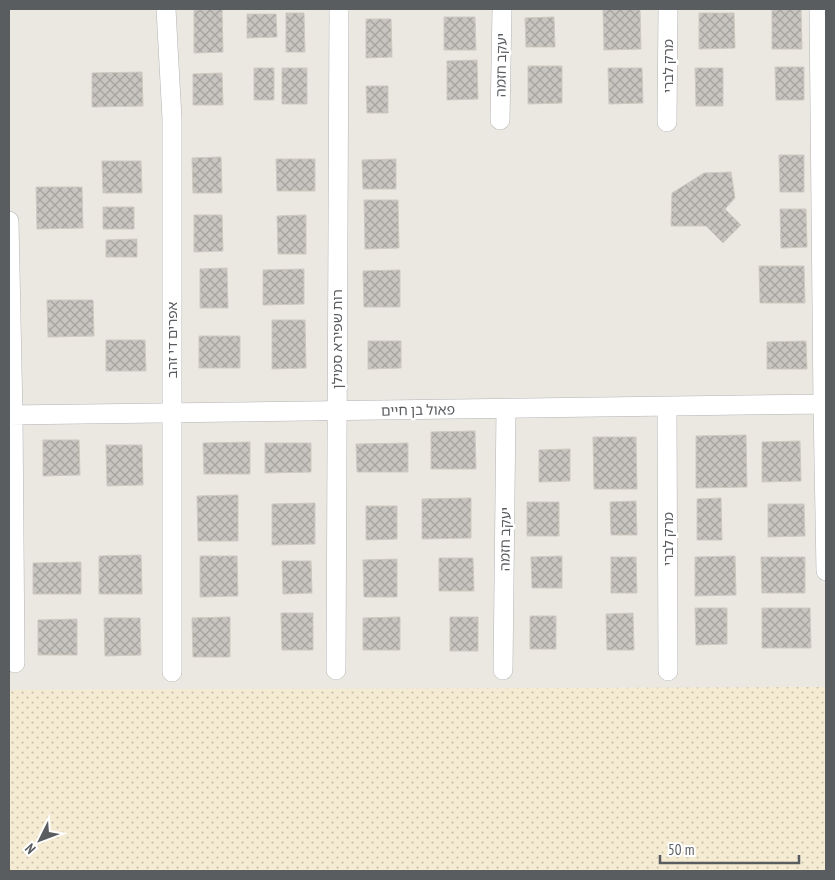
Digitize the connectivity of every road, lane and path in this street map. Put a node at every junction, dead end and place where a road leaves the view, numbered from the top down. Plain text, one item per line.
1 (166, 9) edge
2 (338, 9) edge
3 (502, 9) edge
4 (668, 9) edge
5 (820, 9) edge
6 (500, 120) dead end
7 (667, 122) dead end
8 (9, 221) edge
9 (824, 404) edge
10 (667, 407) junction
11 (506, 408) junction
12 (337, 411) junction
13 (172, 413) junction
14 (11, 415) edge
15 (826, 571) edge
16 (15, 663) dead end
17 (336, 670) dead end
18 (502, 670) dead end
19 (668, 671) dead end
20 (172, 672) dead end

1 - 13 street, אפרים די זהב
2 - 12 street, רות שפירא סמילן
3 - 6 street, יעקב חזמה
4 - 7 street, מרק לברי
5 - 9 street
8 - 14 street
9 - 10 street, פאול בן חיים
9 - 15 street
10 - 11 street, פאול בן חיים
10 - 19 street, מרק לברי
11 - 12 street, פאול בן חיים
11 - 18 street, יעקב חזמה
12 - 13 street, פאול בן חיים
12 - 17 street, רות שפירא סמילן
13 - 14 street, פאול בן חיים
13 - 20 street, אפרים די זהב
14 - 16 street

